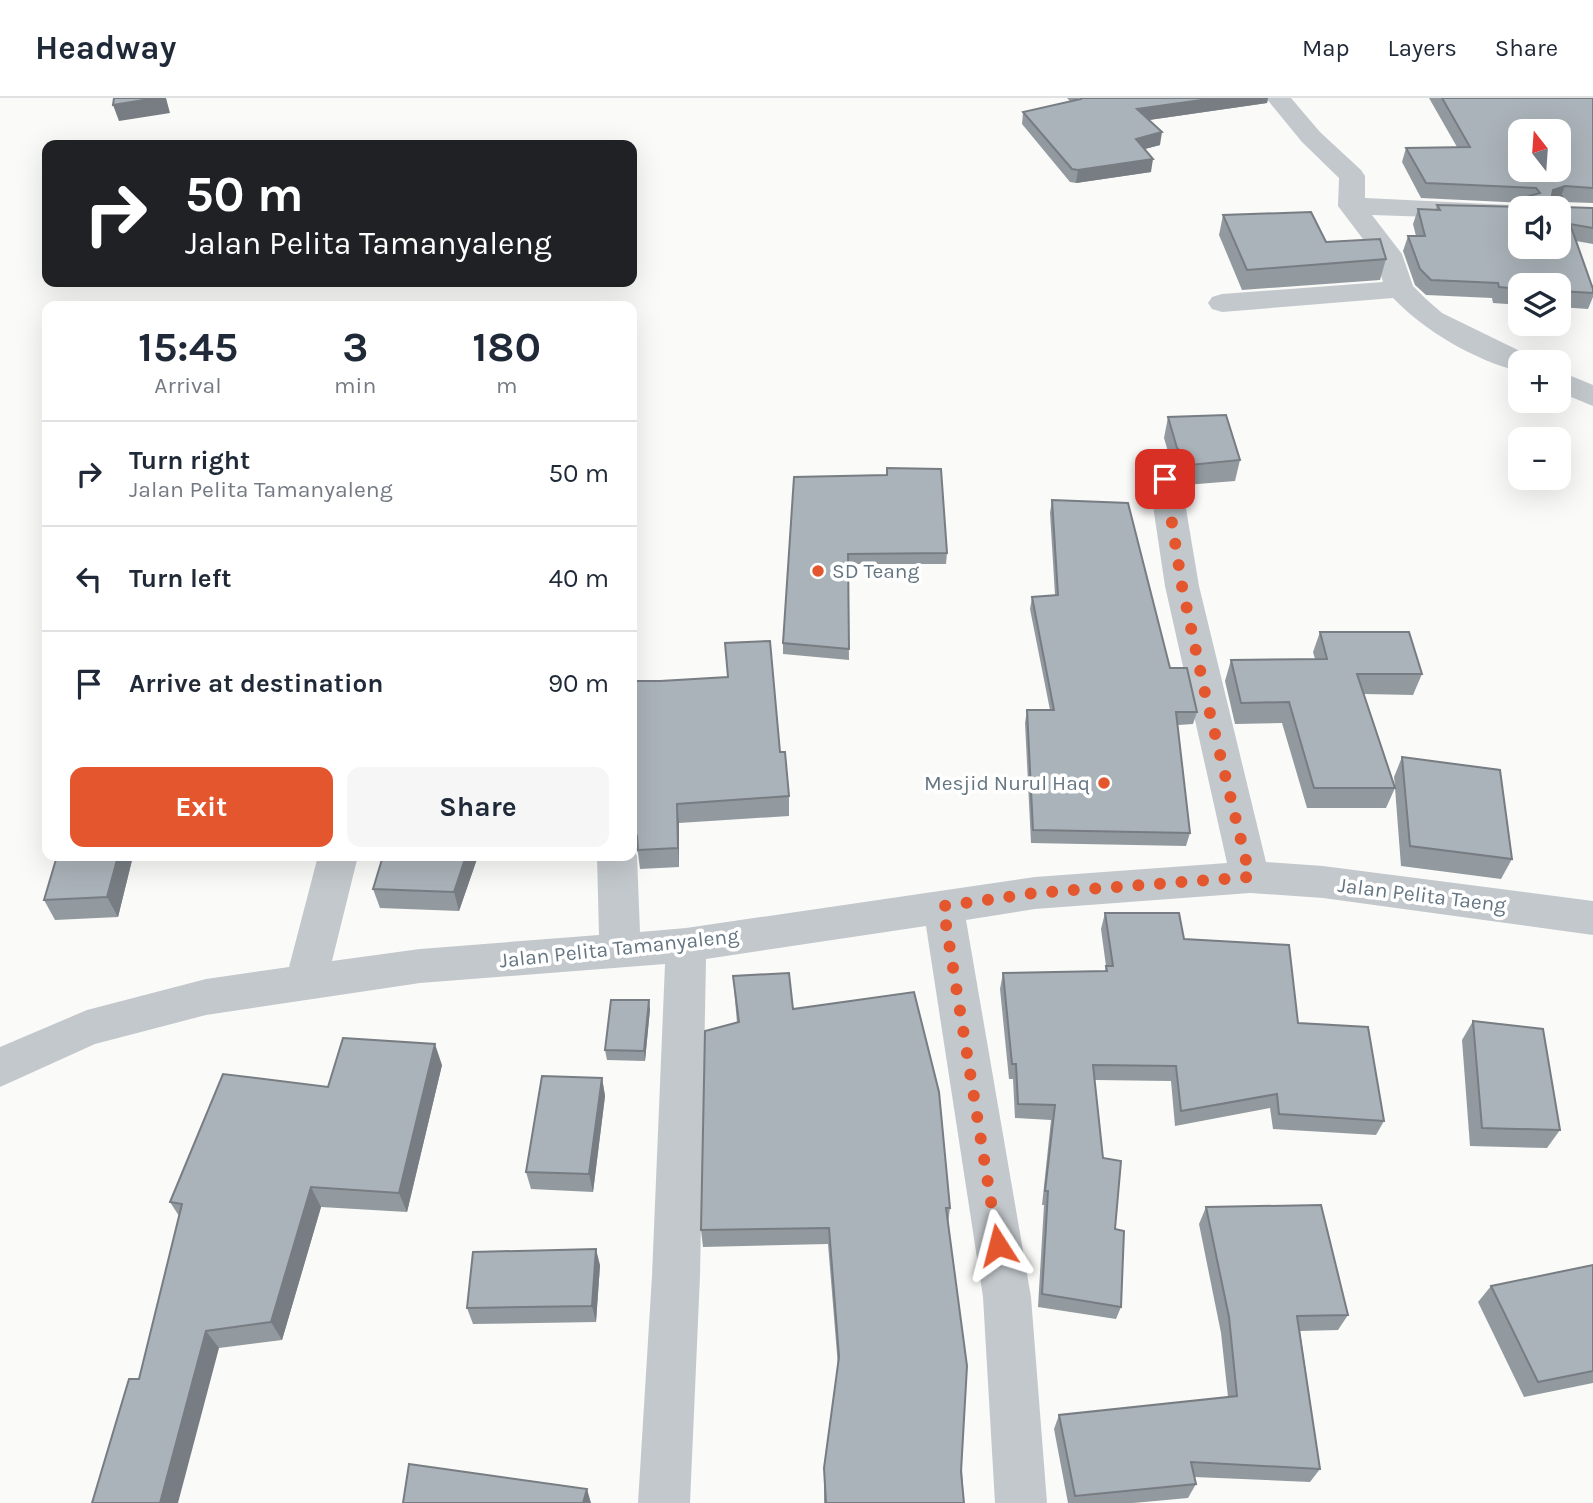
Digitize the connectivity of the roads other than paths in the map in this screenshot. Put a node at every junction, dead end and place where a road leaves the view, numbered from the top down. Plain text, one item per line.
1 (1278, 98) edge
2 (1351, 206) junction
3 (1508, 212) edge
4 (1400, 289) junction
5 (1222, 303) dead end
6 (1508, 357) edge
7 (1571, 386) edge
8 (1593, 397) edge
9 (1165, 479) dead end
10 (337, 861) edge
11 (617, 861) edge
12 (1250, 877) junction
13 (943, 906) junction
14 (1593, 918) edge
15 (686, 945) junction
16 (620, 950) junction
17 (306, 983) junction
18 (0, 1068) edge
19 (664, 1503) edge
20 (1021, 1503) edge

1 - 2 street
2 - 3 street
2 - 4 street
4 - 5 street
4 - 6 street
7 - 8 street
9 - 12 street
10 - 17 street
11 - 16 street
12 - 13 street, Jalan Pelita Tamanyaleng
12 - 14 street, Jalan Pelita Taeng
13 - 15 street, Jalan Pelita Tamanyaleng
13 - 20 street
15 - 16 street, Jalan Pelita Tamanyaleng
15 - 19 street
16 - 17 street, Jalan Pelita Tamanyaleng
17 - 18 street, Jalan Pelita Tamanyaleng

